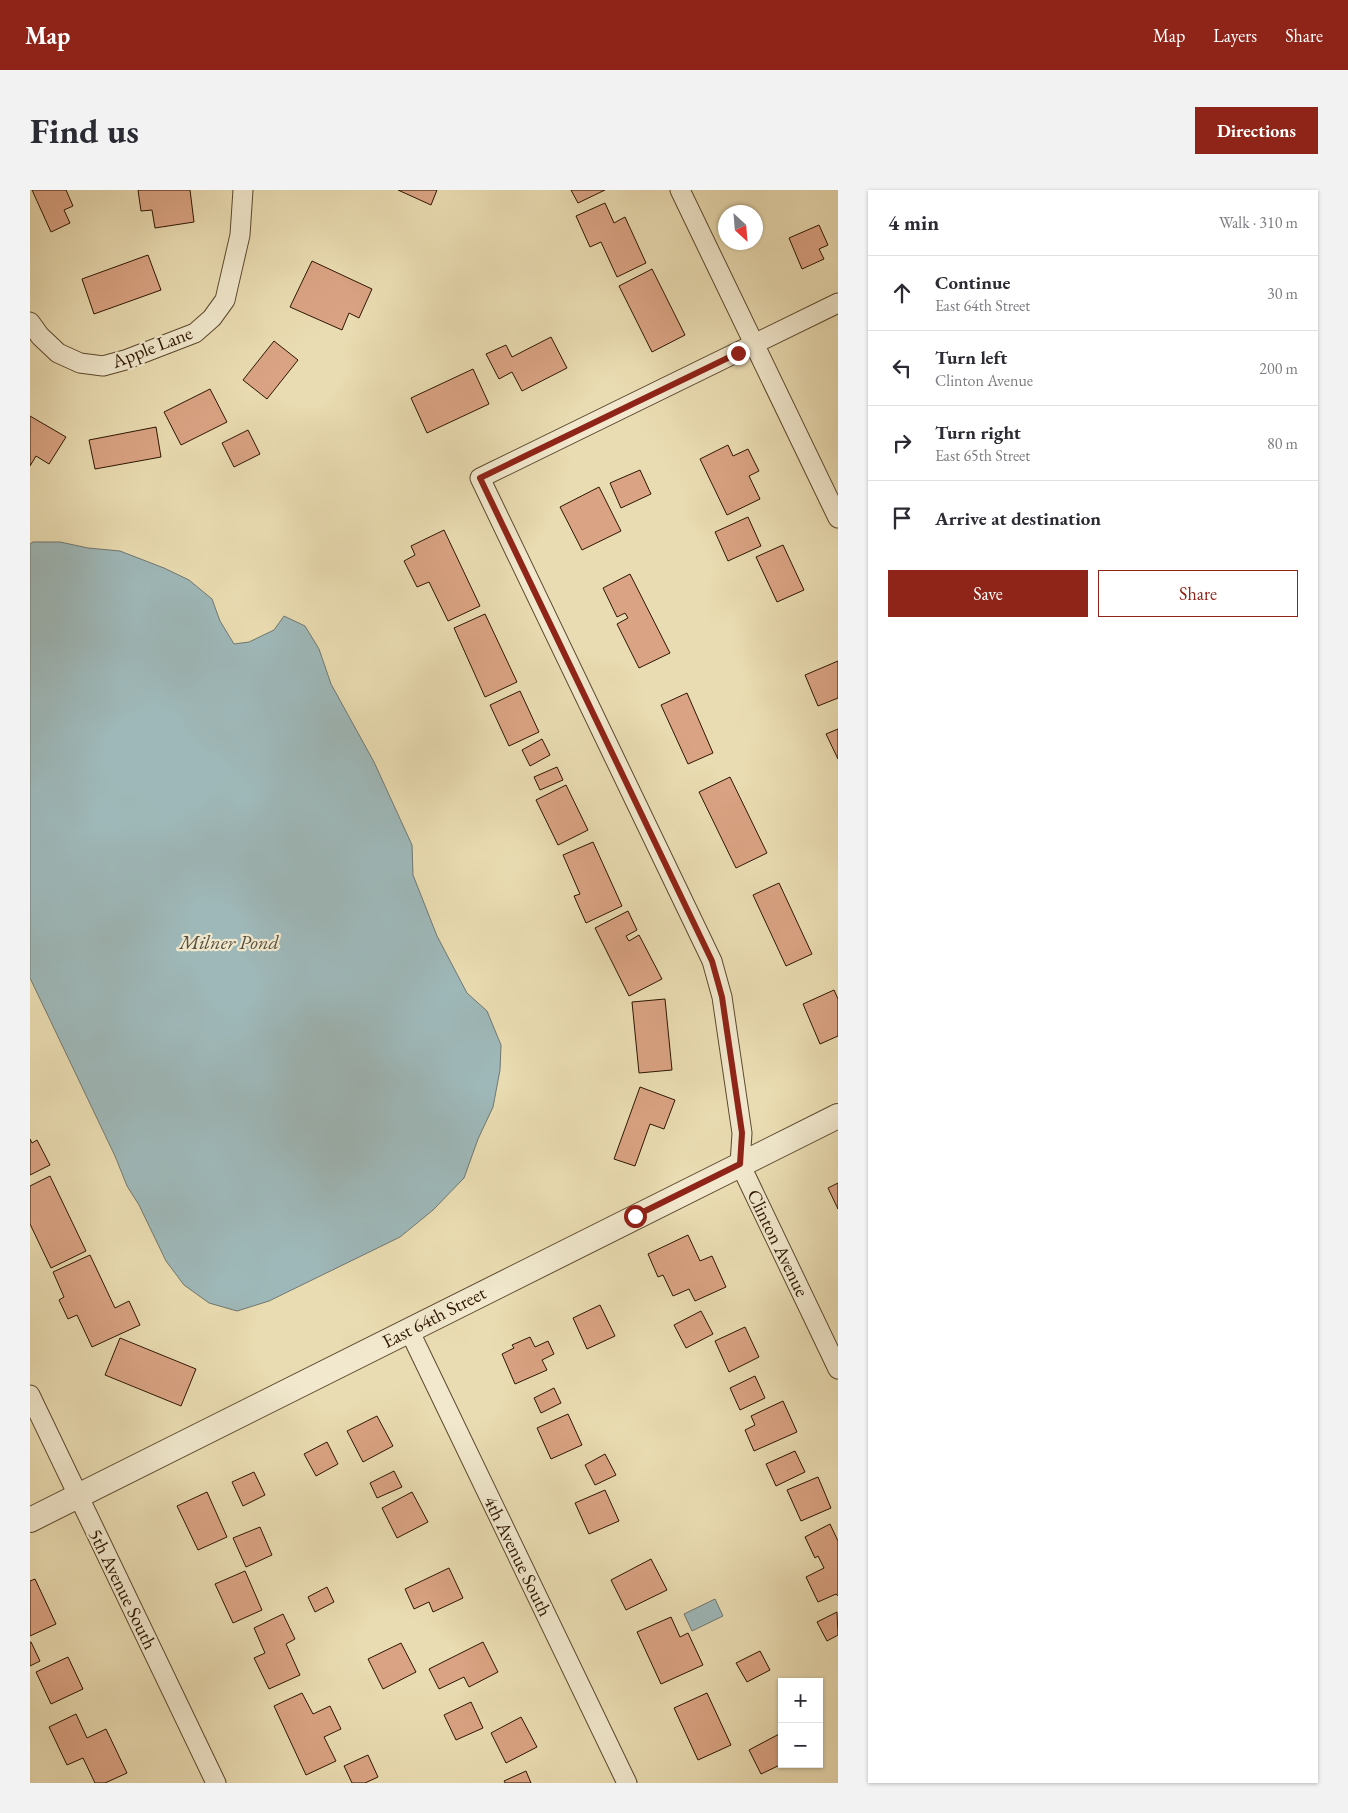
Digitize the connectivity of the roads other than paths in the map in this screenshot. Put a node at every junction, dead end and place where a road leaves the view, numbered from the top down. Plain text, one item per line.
1 (243, 190) edge
2 (680, 190) edge
3 (838, 303) edge
4 (30, 322) edge
5 (755, 345) junction
6 (838, 518) edge
7 (838, 1116) edge
8 (740, 1164) junction
9 (409, 1330) junction
10 (838, 1369) edge
11 (30, 1395) edge
12 (78, 1496) junction
13 (30, 1520) edge
14 (216, 1783) edge
15 (627, 1783) edge

1 - 4 street, Apple Lane
2 - 5 street
3 - 5 street
5 - 6 street
5 - 8 street, Clinton Avenue
7 - 8 street, East 64th Street
8 - 9 street, East 64th Street
8 - 10 street, Clinton Avenue
9 - 12 street, East 64th Street
9 - 15 street, 4th Avenue South
11 - 12 street, 5th Avenue South
12 - 13 street, East 64th Street
12 - 14 street, 5th Avenue South

